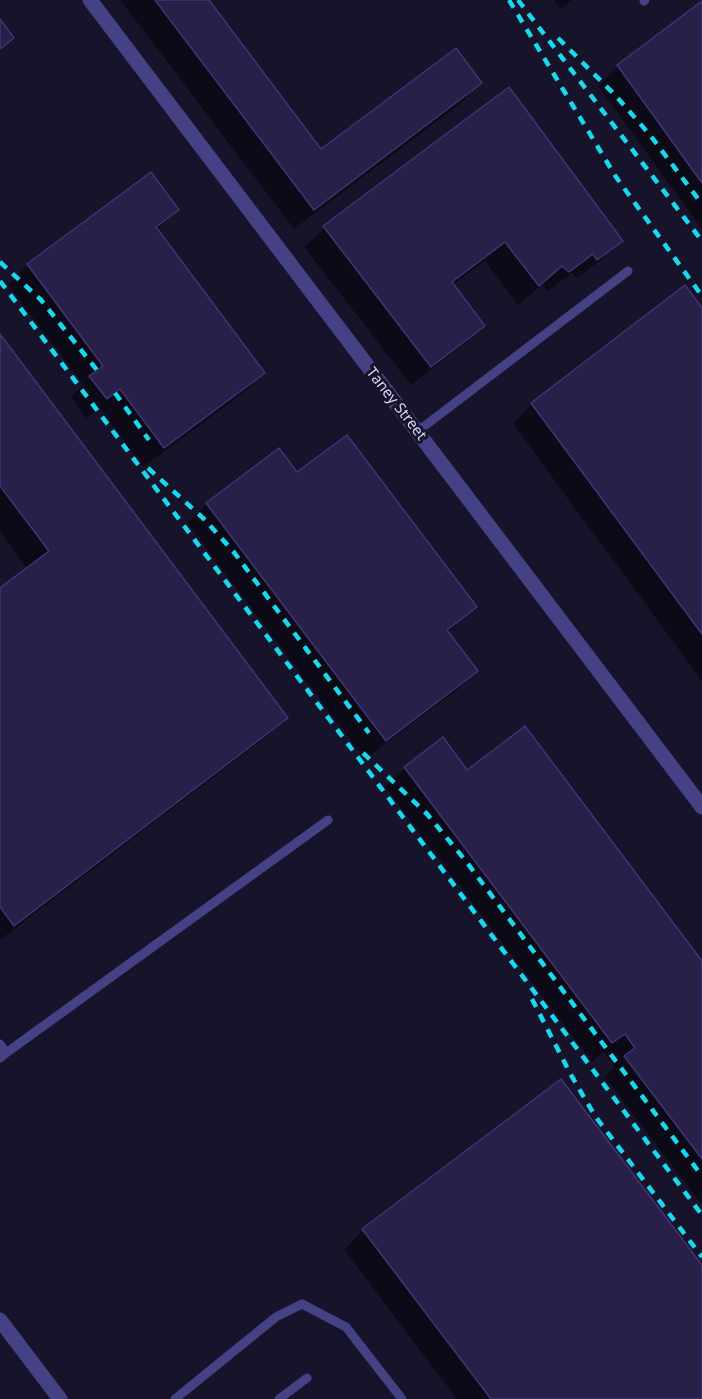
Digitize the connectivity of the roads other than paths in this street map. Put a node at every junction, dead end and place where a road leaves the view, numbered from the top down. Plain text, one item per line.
1 (90, 0) edge
2 (628, 272) dead end
3 (418, 431) junction
4 (702, 807) edge
5 (328, 820) dead end
6 (0, 1044) edge
7 (3, 1055) edge
8 (0, 1320) edge
9 (307, 1378) dead end
10 (60, 1399) edge
11 (175, 1399) edge
12 (279, 1399) edge
13 (402, 1399) edge

1 - 3 street, Taney Street
2 - 3 lane
3 - 4 street, Taney Street
5 - 7 lane
6 - 7 lane
8 - 10 street
9 - 12 lane
11 - 13 lane

